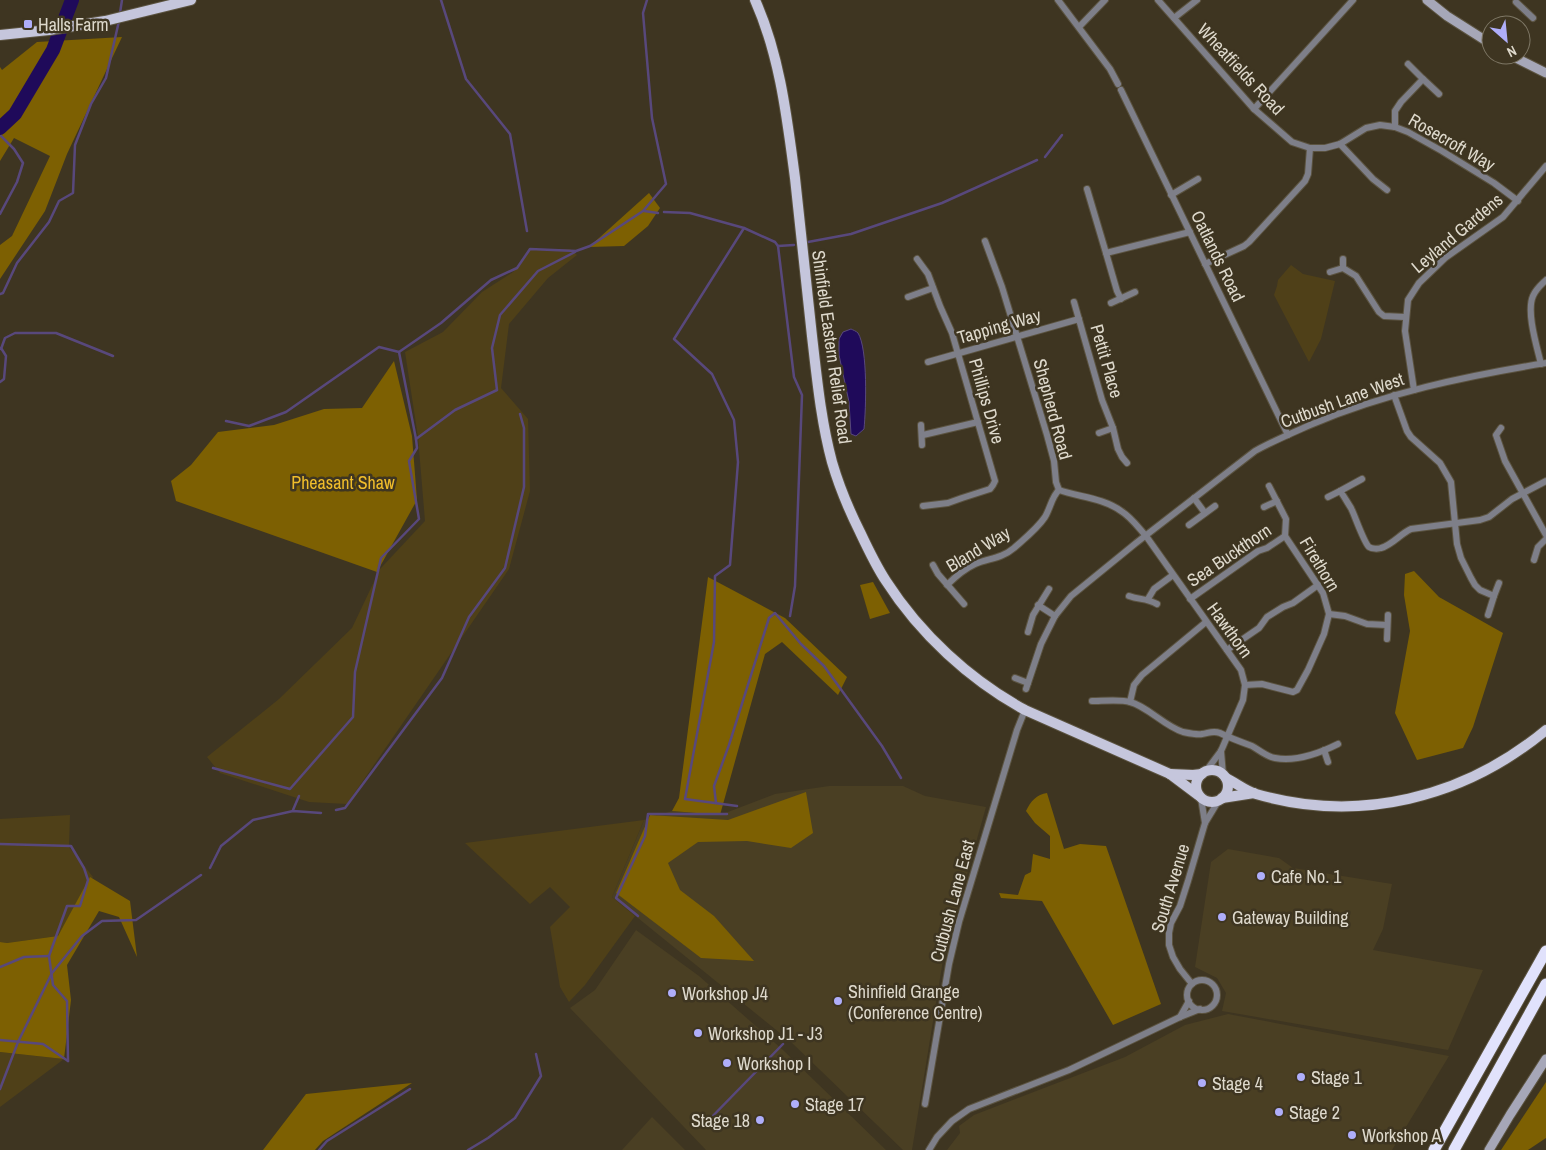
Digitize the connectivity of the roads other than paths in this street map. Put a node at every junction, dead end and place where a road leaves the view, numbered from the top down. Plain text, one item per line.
1 (191, 0) edge
2 (755, 0) edge
3 (1058, 0) edge
4 (1105, 0) edge
5 (1158, 0) edge
6 (1197, 0) edge
7 (1353, 0) edge
8 (1427, 0) edge
9 (1514, 1) edge
10 (1174, 18) junction
11 (1533, 18) dead end
12 (1079, 27) junction
13 (3, 35) edge
14 (1481, 38) edge
15 (1408, 64) dead end
16 (1530, 65) edge
17 (1546, 73) edge
18 (1423, 79) junction
19 (1439, 94) dead end
20 (1254, 109) junction
21 (1395, 127) junction
22 (1340, 144) junction
23 (1310, 148) junction
24 (1546, 166) edge
25 (1198, 179) dead end
26 (1087, 189) dead end
27 (1387, 190) dead end
28 (1171, 195) junction
29 (1518, 201) junction
30 (1190, 232) junction
31 (985, 241) dead end
32 (1106, 254) junction
33 (917, 258) dead end
34 (1343, 259) dead end
35 (1205, 264) junction
36 (1343, 268) junction
37 (1330, 272) dead end
38 (1546, 280) edge
39 (933, 288) junction
40 (1135, 292) dead end
41 (908, 298) dead end
42 (1121, 298) junction
43 (1074, 302) dead end
44 (1111, 304) dead end
45 (1406, 317) junction
46 (1080, 319) junction
47 (1017, 337) junction
48 (958, 354) junction
49 (928, 362) dead end
50 (1544, 363) edge
51 (1414, 390) junction
52 (1394, 395) junction
53 (978, 422) junction
54 (921, 425) dead end
55 (1113, 428) junction
56 (1501, 428) dead end
57 (1099, 433) dead end
58 (923, 435) junction
59 (1288, 435) junction
60 (1488, 435) dead end
61 (1496, 435) junction
62 (922, 446) dead end
63 (1127, 463) dead end
64 (1362, 478) dead end
65 (1546, 482) edge
66 (1269, 486) dead end
67 (1059, 490) junction
68 (1340, 491) junction
69 (1523, 493) junction
70 (1328, 496) dead end
71 (1194, 498) junction
72 (1277, 501) junction
73 (923, 506) dead end
74 (1215, 506) dead end
75 (1264, 507) dead end
76 (1205, 513) junction
77 (1455, 524) junction
78 (1189, 525) dead end
79 (1146, 536) junction
80 (1285, 536) junction
81 (1546, 537) edge
82 (1534, 560) dead end
83 (933, 565) dead end
84 (1174, 575) junction
85 (1499, 583) dead end
86 (947, 585) junction
87 (1318, 585) junction
88 (1049, 589) dead end
89 (1129, 596) dead end
90 (1494, 596) junction
91 (1148, 599) junction
92 (1190, 599) junction
93 (964, 604) dead end
94 (1157, 604) dead end
95 (1038, 605) junction
96 (1329, 614) junction
97 (1388, 615) dead end
98 (1488, 615) dead end
99 (1055, 616) junction
100 (1206, 622) junction
101 (1387, 625) junction
102 (1028, 632) dead end
103 (1387, 639) dead end
104 (1227, 650) junction
105 (1015, 678) dead end
106 (1245, 685) junction
107 (1092, 701) dead end
108 (1130, 702) junction
109 (1025, 710) junction
110 (1546, 730) edge
111 (1227, 737) junction
112 (1338, 744) dead end
113 (1324, 750) junction
114 (1221, 751) junction
115 (1328, 762) dead end
116 (1204, 773) junction
117 (1170, 774) junction
118 (1224, 777) junction
119 (1254, 794) junction
120 (1200, 796) junction
121 (1221, 799) junction
122 (1205, 824) junction
123 (1546, 951) edge
124 (1192, 984) junction
125 (1546, 984) edge
126 (1189, 1001) junction
127 (1200, 1009) junction
128 (1180, 1017) junction
129 (1546, 1059) edge
130 (925, 1104) dead end
131 (929, 1150) edge
132 (1434, 1150) edge
133 (1454, 1150) edge
134 (1489, 1150) edge

1 - 13 main road
2 - 109 main road, Shinfield Eastern Relief Road
3 - 12 street, Oatlands Road
4 - 12 street
5 - 10 street, Wheatfields Road
6 - 10 street
7 - 20 street
8 - 14 main road
9 - 11 street
10 - 20 street, Wheatfields Road
12 - 28 street, Oatlands Road
15 - 18 street
16 - 17 main road
18 - 19 street
18 - 21 street
20 - 23 street, Wheatfields Road
21 - 22 street, Rosecroft Way
21 - 29 street, Rosecroft Way
22 - 23 street, Rosecroft Way
22 - 27 street
23 - 35 street
24 - 29 street, Leyland Gardens
25 - 28 street
26 - 32 street
28 - 30 street, Oatlands Road
29 - 45 street, Leyland Gardens
30 - 32 street
30 - 35 street, Oatlands Road
31 - 47 street, Shepherd Road
32 - 42 street
33 - 39 street, Phillips Drive
34 - 36 street
35 - 59 street, Oatlands Road
36 - 37 street
36 - 45 street
38 - 50 street
39 - 41 street
39 - 48 street, Phillips Drive
40 - 42 street
42 - 44 street
43 - 46 street, Pettit Place
45 - 51 street, Leyland Gardens
46 - 47 street, Tapping Way
46 - 55 street, Pettit Place
47 - 48 street, Tapping Way
47 - 67 street, Shepherd Road
48 - 49 street, Tapping Way
48 - 53 street, Phillips Drive
50 - 51 street, Cutbush Lane West
51 - 52 street, Cutbush Lane West
52 - 59 street, Cutbush Lane West
52 - 77 street
53 - 58 street
53 - 73 street, Phillips Drive
54 - 58 street
55 - 57 street
55 - 63 street, Pettit Place
56 - 61 street
58 - 62 street
59 - 71 street, Cutbush Lane West
60 - 61 street
61 - 69 street
64 - 68 street
65 - 69 street
66 - 72 street, Firethorn
67 - 79 street
67 - 86 street, Bland Way
68 - 70 street
68 - 77 street
69 - 77 street
69 - 81 street
71 - 76 street
71 - 79 street, Cutbush Lane West
72 - 75 street
72 - 80 street, Firethorn
74 - 76 street
76 - 78 street
77 - 90 street
79 - 84 street, Hawthorn
79 - 99 street, Cutbush Lane West
80 - 87 street, Firethorn
80 - 92 street, Sea Buckthorn
81 - 82 street
83 - 86 street, Bland Way
84 - 91 street
84 - 92 street, Hawthorn
85 - 90 street
86 - 93 street, Bland Way
87 - 96 street, Firethorn
87 - 104 street
88 - 95 street
89 - 91 street
90 - 98 street
91 - 94 street
92 - 100 street, Hawthorn
95 - 99 street
95 - 102 street
96 - 101 street, Firethorn
96 - 106 street, Firethorn
97 - 101 street
99 - 105 street, Cutbush Lane West
100 - 104 street, Hawthorn
100 - 108 street
101 - 103 street
104 - 106 street, Hawthorn
106 - 111 street, Hawthorn
107 - 108 street
108 - 111 street
109 - 117 main road, Shinfield Eastern Relief Road
109 - 130 street, Cutbush Lane East
110 - 119 main road
111 - 113 street
111 - 114 street, Hawthorn
112 - 113 street
113 - 115 street
114 - 116 street, Hawthorn
114 - 118 street, Hawthorn
116 - 117 main road, Shinfield Eastern Relief Road
116 - 118 main road
116 - 120 main road
117 - 120 main road, Shinfield Eastern Relief Road
118 - 119 main road
118 - 121 main road
119 - 121 main road
120 - 121 main road
120 - 122 street, South Avenue
121 - 122 street, South Avenue
122 - 124 street, South Avenue
123 - 132 highway
124 - 126 street
124 - 127 street
125 - 133 highway
126 - 127 street
126 - 128 street
127 - 128 street
128 - 131 street
129 - 134 main road

